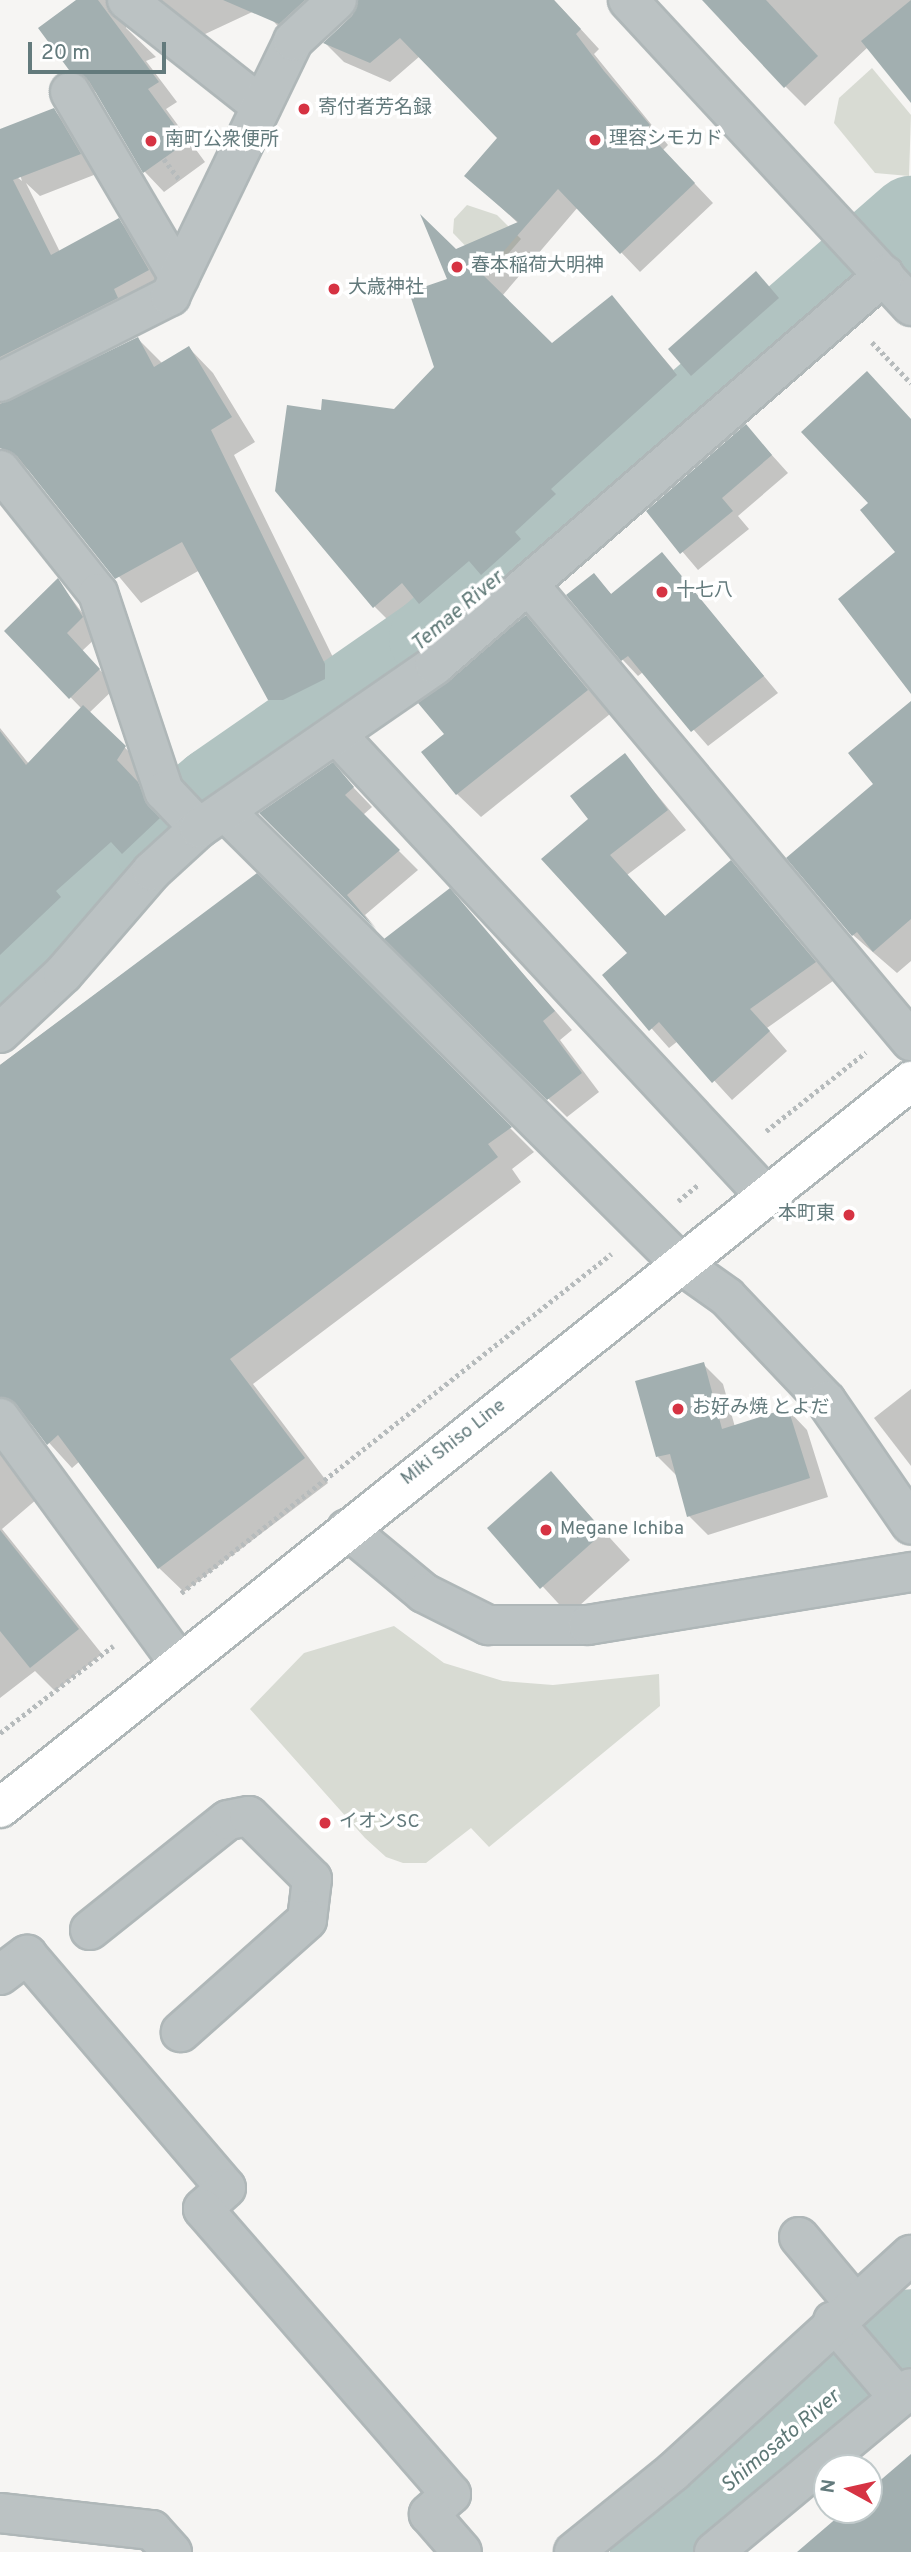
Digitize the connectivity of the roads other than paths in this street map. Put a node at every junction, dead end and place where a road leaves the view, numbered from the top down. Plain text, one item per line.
1 (127, 0) edge
2 (337, 0) edge
3 (628, 0) edge
4 (70, 92) dead end
5 (261, 106) junction
6 (179, 277) junction
7 (902, 290) edge
8 (0, 382) edge
9 (0, 470) edge
10 (529, 586) junction
11 (337, 735) junction
12 (212, 819) junction
13 (0, 1033) edge
14 (905, 1034) edge
15 (911, 1081) edge
16 (766, 1196) junction
17 (682, 1265) junction
18 (0, 1418) edge
19 (911, 1524) edge
20 (347, 1529) junction
21 (911, 1572) edge
22 (180, 1664) junction
23 (0, 1808) edge
24 (90, 1930) dead end
25 (0, 1975) edge
26 (181, 2032) dead end
27 (799, 2237) dead end
28 (911, 2255) edge
29 (844, 2313) junction
30 (905, 2393) edge
31 (0, 2513) edge
32 (172, 2552) edge
33 (462, 2552) edge
34 (574, 2552) edge
35 (714, 2552) edge

1 - 5 street
2 - 5 street
3 - 7 street
4 - 6 street
5 - 6 street
6 - 8 street
7 - 10 street
9 - 12 street
10 - 11 street
10 - 14 street
11 - 12 street
11 - 16 street
12 - 13 street
12 - 17 street
15 - 16 main road, Miki Shiso Line
16 - 17 main road, Miki Shiso Line
17 - 19 street
17 - 20 main road, Miki Shiso Line
18 - 22 street
20 - 21 street
20 - 22 main road, Miki Shiso Line
22 - 23 main road, Miki Shiso Line
24 - 26 street
25 - 33 street
27 - 29 street
28 - 29 street
29 - 30 street
29 - 34 street
30 - 35 street
31 - 32 street

